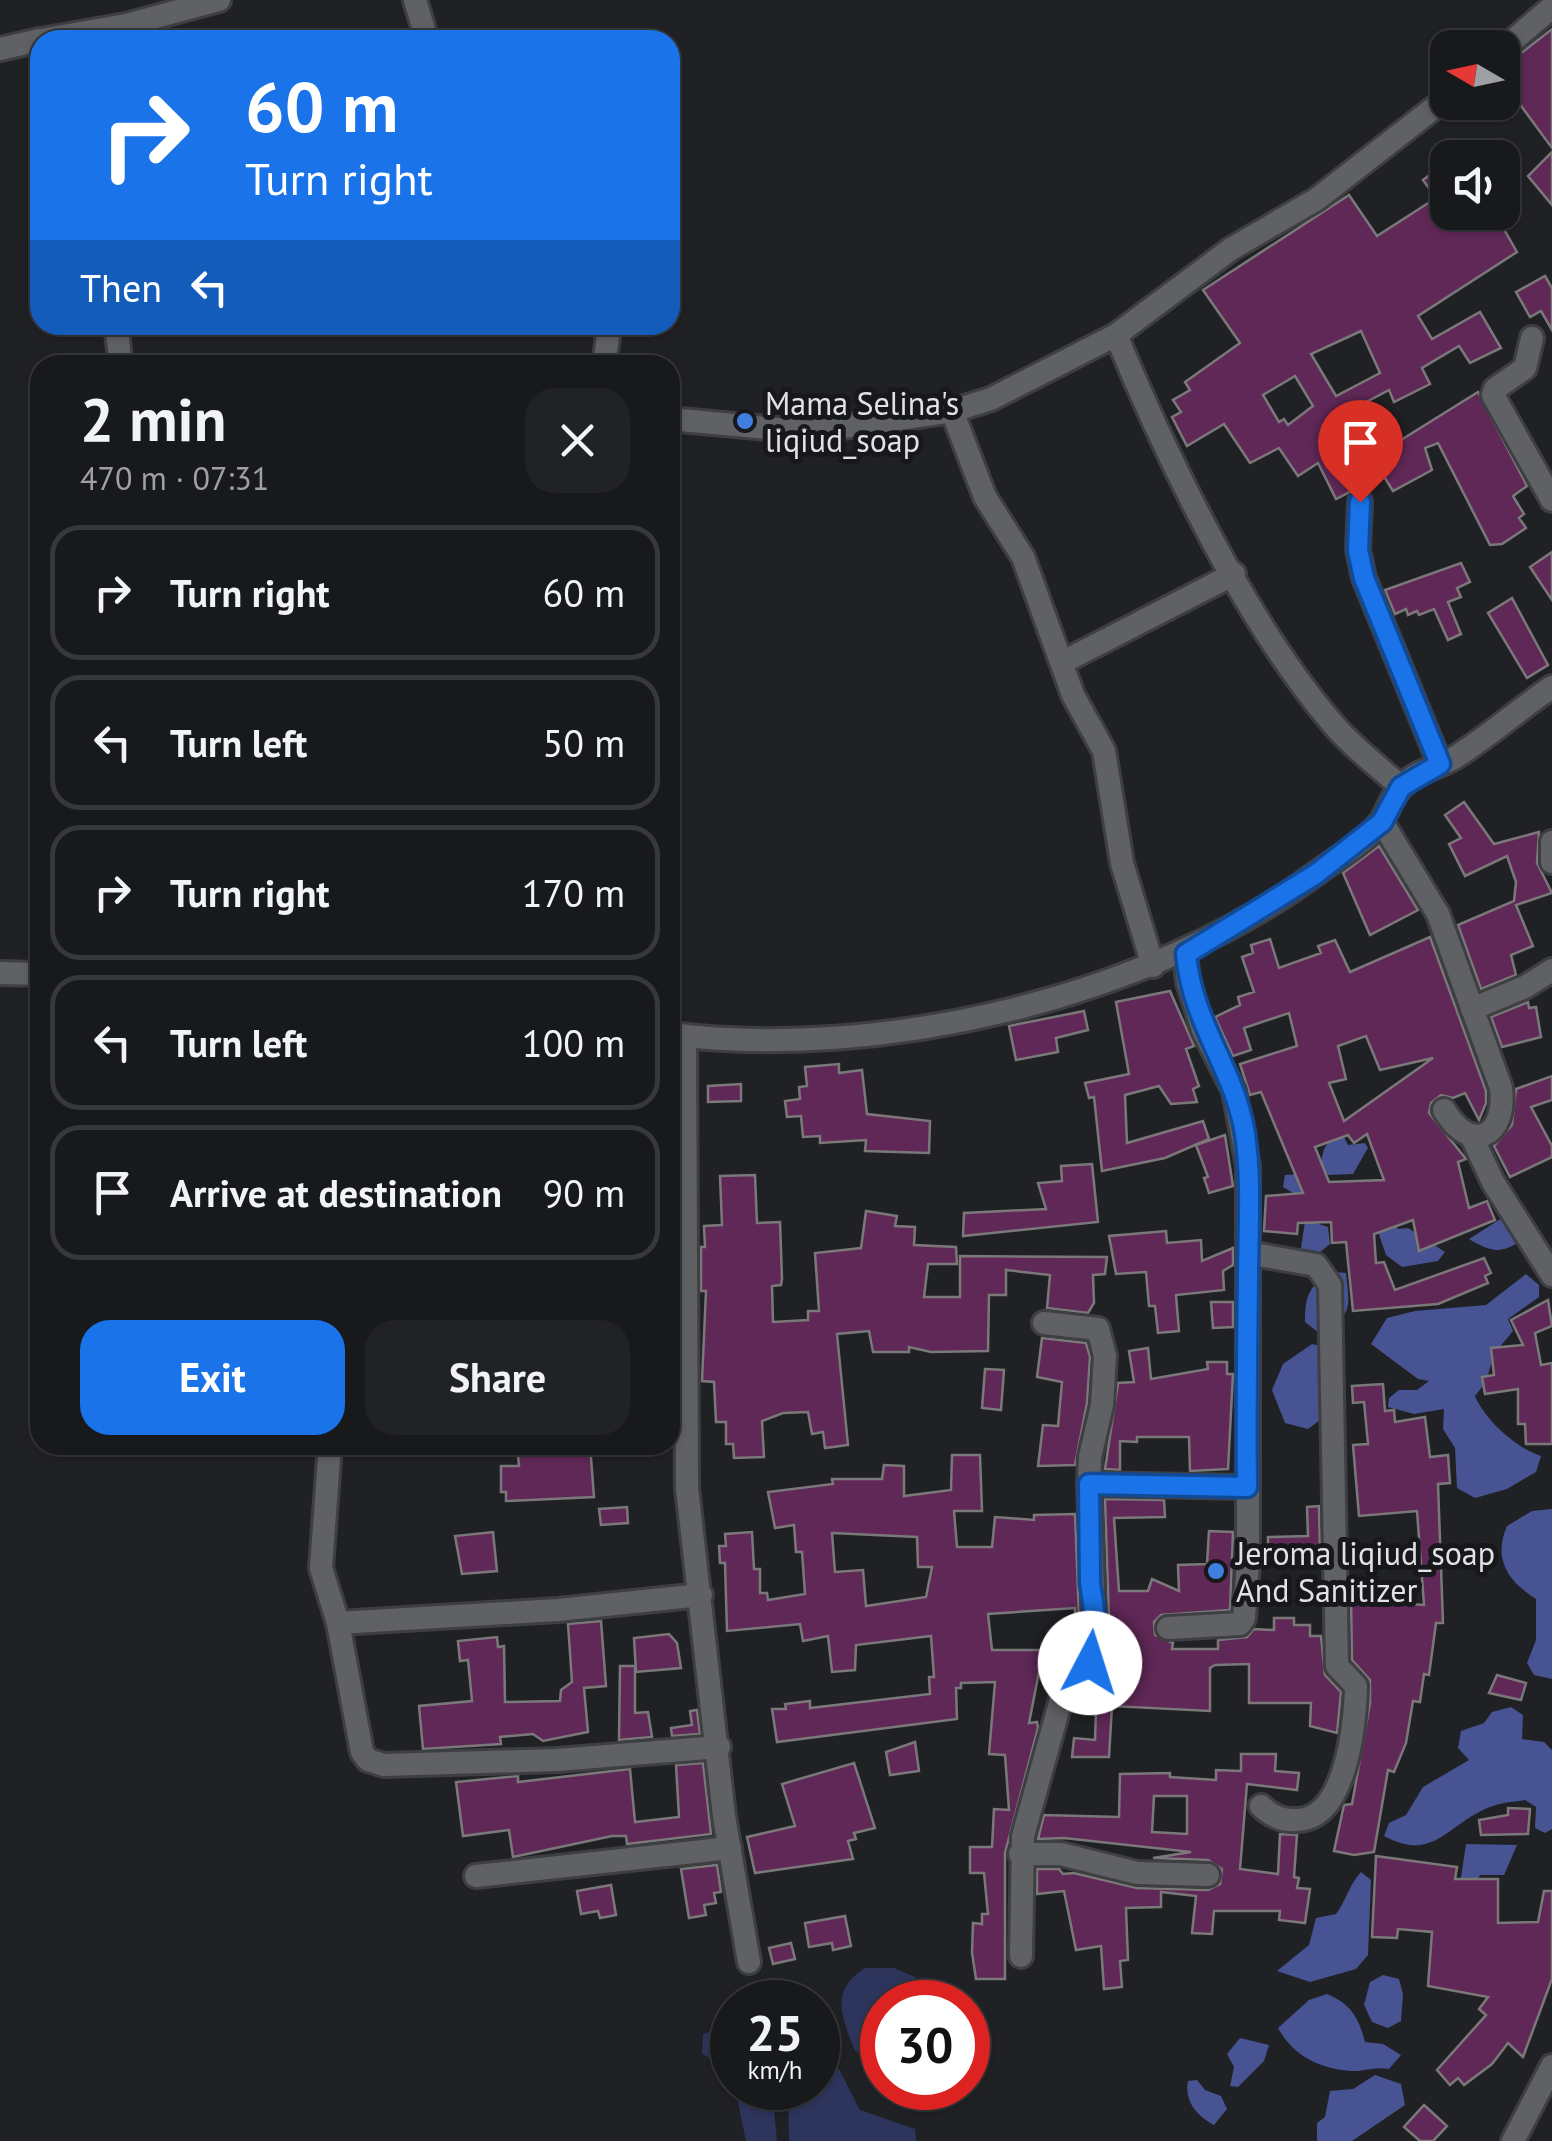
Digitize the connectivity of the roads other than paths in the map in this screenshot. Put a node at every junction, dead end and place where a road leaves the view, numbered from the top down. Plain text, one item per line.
1 (219, 0) edge
2 (415, 0) edge
3 (1552, 8) edge
4 (99, 30) edge
5 (423, 30) edge
6 (1520, 35) edge
7 (30, 43) edge
8 (0, 49) edge
9 (1430, 111) edge
10 (1116, 335) junction
11 (1532, 338) dead end
12 (952, 411) junction
13 (680, 420) edge
14 (1552, 500) edge
15 (1360, 502) dead end
16 (1234, 574) junction
17 (1063, 662) junction
18 (1552, 686) edge
19 (1440, 764) junction
20 (1401, 787) junction
21 (1382, 822) junction
22 (1552, 842) edge
23 (1552, 862) edge
24 (1186, 954) junction
25 (1153, 966) junction
26 (1552, 970) edge
27 (0, 973) edge
28 (30, 974) edge
29 (1472, 1009) junction
30 (680, 1035) edge
31 (1444, 1110) dead end
32 (1472, 1137) junction
33 (1248, 1253) junction
34 (1552, 1275) edge
35 (1044, 1323) dead end
36 (680, 1414) edge
37 (329, 1455) edge
38 (1089, 1484) junction
39 (1247, 1487) junction
40 (702, 1595) junction
41 (338, 1622) junction
42 (1168, 1628) dead end
43 (719, 1747) junction
44 (1261, 1806) dead end
45 (730, 1848) junction
46 (1020, 1854) junction
47 (1208, 1875) dead end
48 (476, 1876) dead end
49 (1021, 1956) dead end
50 (749, 1962) dead end
51 (1552, 2066) edge
52 (1513, 2141) edge

1 - 4 street
2 - 5 street
3 - 6 street
7 - 8 street
9 - 10 street
10 - 12 street
10 - 16 street
11 - 14 street
12 - 13 street
12 - 17 street
15 - 19 street
16 - 17 street
16 - 20 street
17 - 25 street
18 - 19 street
19 - 20 street
20 - 21 street
21 - 24 street
21 - 29 street
22 - 23 street
24 - 25 street
24 - 33 street
25 - 30 street
26 - 29 street
27 - 28 street
29 - 32 street
31 - 32 street
32 - 34 street
33 - 39 street
33 - 44 street
35 - 38 street
36 - 40 street
37 - 41 street
38 - 39 street
38 - 46 street
39 - 42 street
40 - 41 street
40 - 43 street
41 - 43 street
43 - 45 street
45 - 48 street
45 - 50 street
46 - 47 street
46 - 49 street
51 - 52 street

